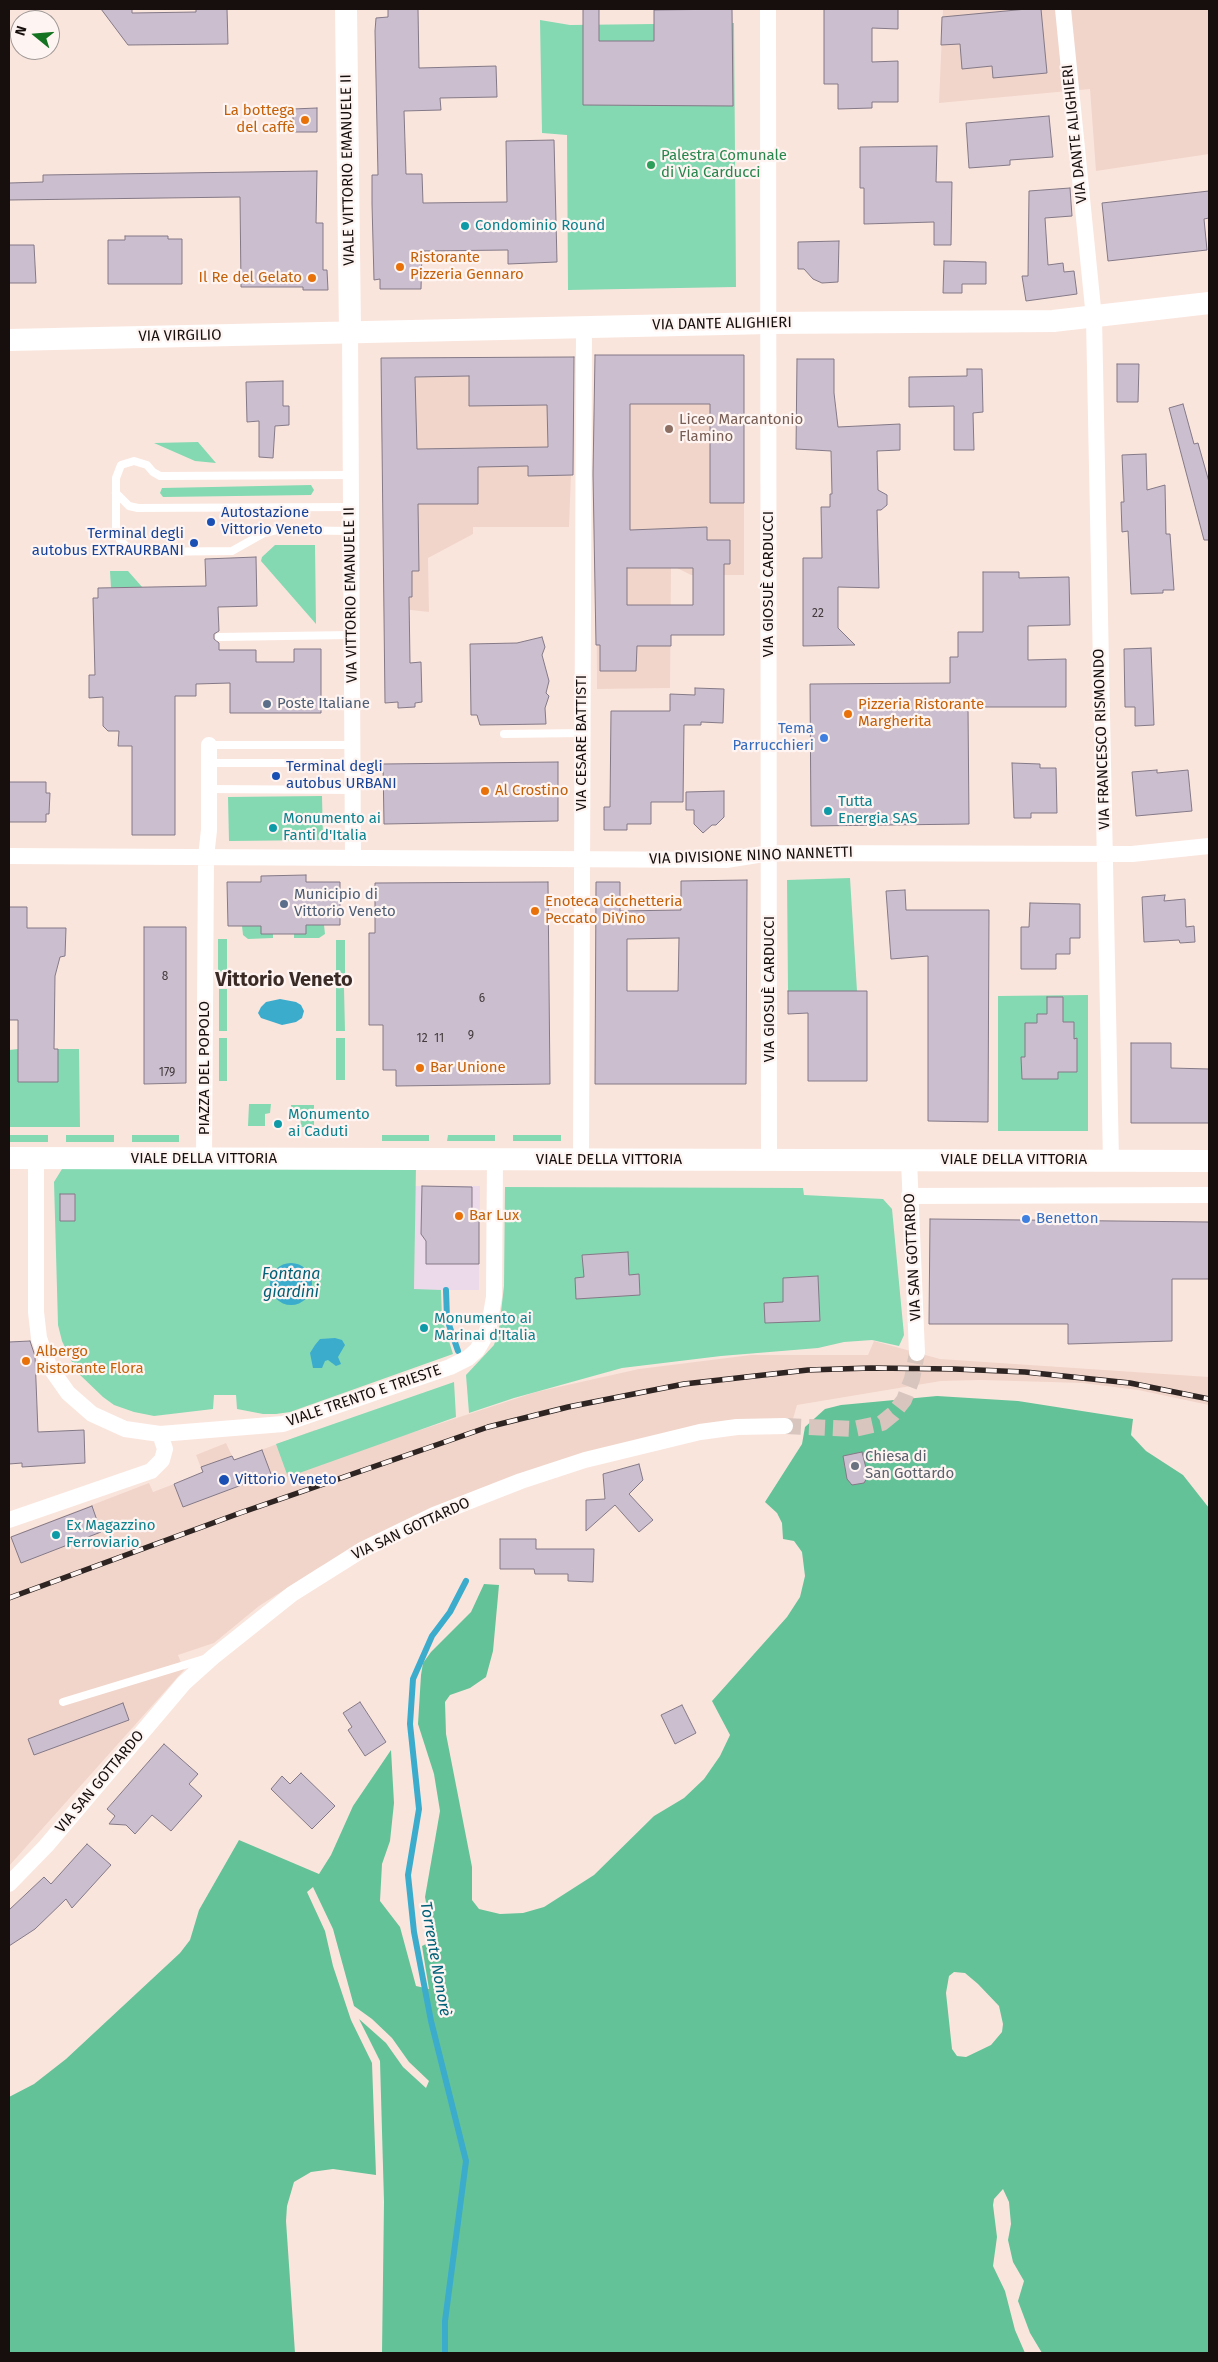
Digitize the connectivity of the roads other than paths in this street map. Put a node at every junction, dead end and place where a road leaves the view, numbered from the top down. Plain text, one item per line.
1 (346, 9) edge
2 (768, 9) edge
3 (1063, 9) edge
4 (1209, 303) edge
5 (1094, 318) junction
6 (769, 323) junction
7 (584, 327) junction
8 (350, 332) junction
9 (9, 340) edge
10 (350, 475) junction
11 (116, 493) junction
12 (350, 507) junction
13 (350, 530) junction
14 (351, 635) junction
15 (219, 637) dead end
16 (504, 734) dead end
17 (583, 734) junction
18 (208, 745) joint
19 (352, 746) junction
20 (209, 763) junction
21 (353, 763) junction
22 (209, 789) junction
23 (353, 790) junction
24 (1209, 846) edge
25 (770, 853) junction
26 (1106, 854) junction
27 (9, 856) edge
28 (206, 857) junction
29 (353, 858) junction
30 (582, 860) junction
31 (9, 1158) edge
32 (36, 1158) junction
33 (204, 1159) junction
34 (495, 1160) junction
35 (581, 1160) junction
36 (769, 1160) junction
37 (909, 1160) junction
38 (1111, 1160) junction
39 (1209, 1161) edge
40 (1209, 1195) edge
41 (909, 1196) junction
42 (917, 1353) tunnel mouth
43 (785, 1426) tunnel mouth
44 (160, 1434) junction
45 (9, 1520) edge
46 (213, 1657) junction
47 (63, 1702) dead end
48 (9, 1884) edge

1 - 8 main road, VIALE VITTORIO EMANUELE II
2 - 6 street, VIA GIOSUÈ CARDUCCI
3 - 5 street, VIA DANTE ALIGHIERI
4 - 5 main road, VIA DANTE ALIGHIERI
5 - 6 main road, VIA DANTE ALIGHIERI
5 - 26 street, VIA FRANCESCO RISMONDO
6 - 7 main road, VIA DANTE ALIGHIERI
6 - 25 street, VIA GIOSUÈ CARDUCCI
7 - 8 main road, VIA DANTE ALIGHIERI
7 - 17 street, VIA CESARE BATTISTI
8 - 9 main road, VIA VIRGILIO
8 - 10 street, VIA VITTORIO EMANUELE II
10 - 11 lane
10 - 12 street, VIA VITTORIO EMANUELE II
11 - 12 lane
11 - 13 lane
12 - 13 street, VIA VITTORIO EMANUELE II
13 - 14 street, VIA VITTORIO EMANUELE II
14 - 15 lane
14 - 19 street, VIA VITTORIO EMANUELE II
16 - 17 lane
17 - 30 street, VIA CESARE BATTISTI
18 - 19 lane
18 - 20 street, PIAZZA DEL POPOLO
19 - 21 street, VIA VITTORIO EMANUELE II
20 - 21 lane
20 - 22 street, PIAZZA DEL POPOLO
21 - 23 street, VIA VITTORIO EMANUELE II
22 - 23 lane
22 - 28 street, PIAZZA DEL POPOLO
23 - 29 street, VIA VITTORIO EMANUELE II
24 - 26 street, VIA DIVISIONE NINO NANNETTI
25 - 26 street, VIA DIVISIONE NINO NANNETTI
25 - 30 street, VIA DIVISIONE NINO NANNETTI
25 - 36 street, VIA GIOSUÈ CARDUCCI
26 - 38 street, VIA FRANCESCO RISMONDO
27 - 28 street, VIA DIVISIONE NINO NANNETTI
28 - 29 street, VIA DIVISIONE NINO NANNETTI
28 - 33 street, PIAZZA DEL POPOLO
29 - 30 street, VIA DIVISIONE NINO NANNETTI
30 - 35 street, VIA CESARE BATTISTI
31 - 32 main road, VIALE DELLA VITTORIA
32 - 33 main road, VIALE DELLA VITTORIA
32 - 44 street, VIALE TRENTO E TRIESTE
33 - 34 main road, VIALE DELLA VITTORIA
34 - 35 main road, VIALE DELLA VITTORIA
34 - 44 street, VIALE TRENTO E TRIESTE
35 - 36 main road, VIALE DELLA VITTORIA
36 - 37 main road, VIALE DELLA VITTORIA
37 - 38 main road, VIALE DELLA VITTORIA
37 - 41 street, VIA SAN GOTTARDO
38 - 39 main road, VIALE DELLA VITTORIA
40 - 41 street
41 - 42 street, VIA SAN GOTTARDO
43 - 46 street, VIA SAN GOTTARDO
44 - 45 street
46 - 47 lane
46 - 48 street, VIA SAN GOTTARDO

